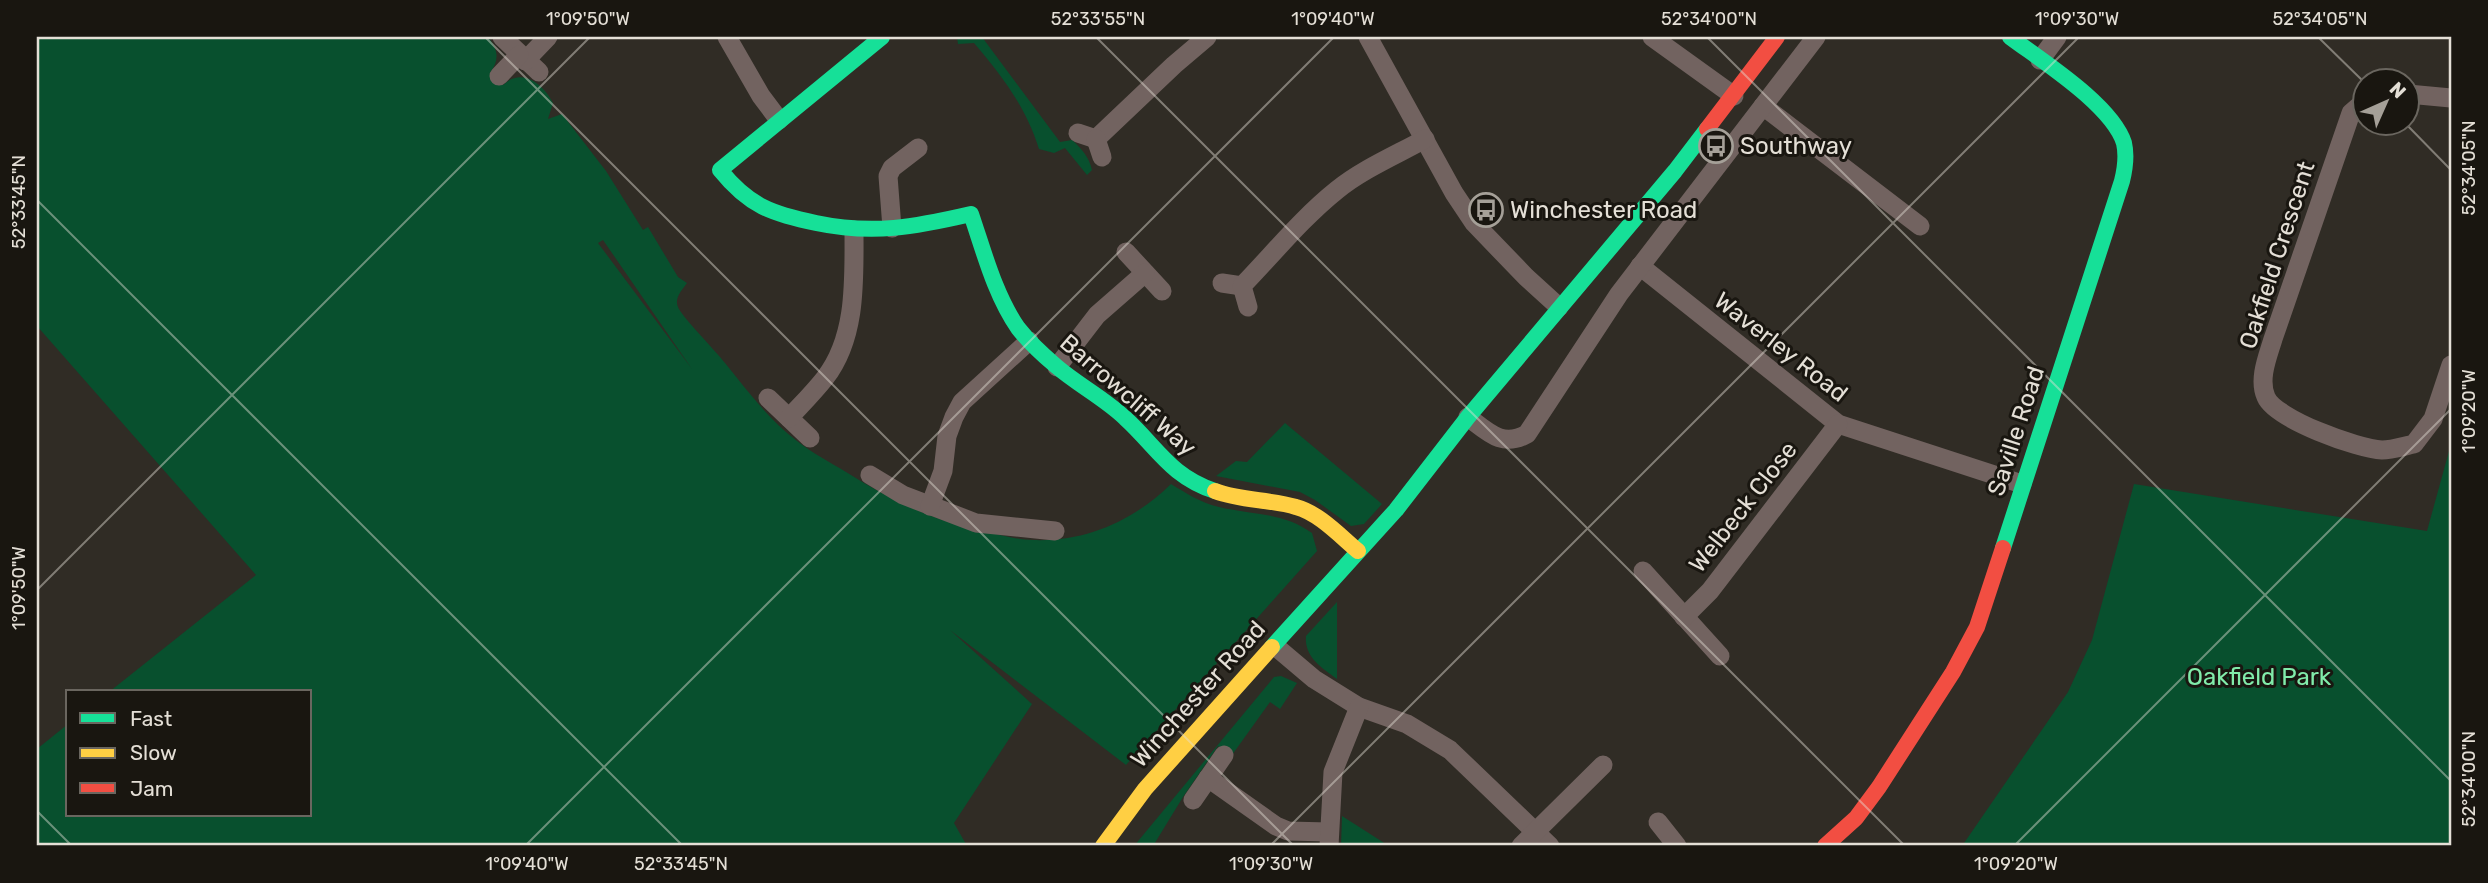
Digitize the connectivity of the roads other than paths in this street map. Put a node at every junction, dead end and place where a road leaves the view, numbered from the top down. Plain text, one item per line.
1 (502, 37) edge
2 (548, 37) edge
3 (727, 37) edge
4 (882, 37) edge
5 (1207, 37) edge
6 (1368, 37) edge
7 (1652, 37) edge
8 (1777, 37) edge
9 (1816, 37) edge
10 (2010, 37) edge
11 (2057, 37) edge
12 (2040, 60) junction
13 (528, 63) junction
14 (499, 76) dead end
15 (2422, 95) edge
16 (1734, 96) junction
17 (2451, 98) edge
18 (1763, 106) junction
19 (2352, 112) edge
20 (779, 120) junction
21 (1425, 139) junction
22 (1092, 143) dead end
23 (918, 148) dead end
24 (1920, 226) dead end
25 (892, 228) junction
26 (854, 230) junction
27 (1126, 252) dead end
28 (1640, 266) junction
29 (1145, 273) junction
30 (1222, 283) dead end
31 (1242, 286) junction
32 (1162, 291) dead end
33 (1248, 307) dead end
34 (1559, 307) junction
35 (1029, 341) junction
36 (2451, 365) edge
37 (1057, 367) junction
38 (768, 398) dead end
39 (1468, 417) junction
40 (789, 418) junction
41 (1838, 424) junction
42 (810, 438) dead end
43 (870, 475) dead end
44 (2022, 484) junction
45 (930, 506) junction
46 (1055, 531) dead end
47 (1358, 551) junction
48 (1643, 571) dead end
49 (1684, 617) junction
50 (1275, 646) junction
51 (1720, 656) dead end
52 (1359, 707) junction
53 (1224, 755) dead end
54 (1603, 765) dead end
55 (1208, 778) junction
56 (1193, 800) dead end
57 (1658, 822) dead end
58 (1329, 839) edge
59 (1528, 840) edge
60 (1103, 846) edge
61 (1550, 846) edge
62 (1677, 846) edge
63 (1825, 846) edge

1 - 13 street
2 - 13 street
3 - 20 street
4 - 20 street
5 - 22 street
6 - 21 street
7 - 16 street
8 - 16 street, Winchester Road
9 - 18 street
10 - 12 street, Saville Road
11 - 12 street
12 - 44 street, Saville Road
13 - 14 street
15 - 17 street
16 - 34 street, Winchester Road
18 - 24 street
18 - 28 street
19 - 36 street, Oakfield Crescent
20 - 26 street, Barrowcliff Way
21 - 31 street
21 - 34 street
23 - 25 street
25 - 26 street, Barrowcliff Way
25 - 35 street, Barrowcliff Way
26 - 40 street
27 - 29 street
28 - 39 street
28 - 41 street, Waverley Road
29 - 32 street
29 - 37 street
30 - 31 street
31 - 33 street
34 - 39 street, Winchester Road
35 - 37 street, Barrowcliff Way
35 - 45 street
37 - 47 street, Barrowcliff Way
38 - 40 street
39 - 47 street, Winchester Road
40 - 42 street
41 - 44 street, Waverley Road
41 - 49 street, Welbeck Close
43 - 45 street
44 - 63 street, Saville Road
45 - 46 street
47 - 50 street, Winchester Road
48 - 49 street
49 - 51 street
50 - 52 street
50 - 60 street, Winchester Road
52 - 58 street
52 - 59 street
53 - 55 street
54 - 59 street
55 - 56 street
55 - 58 street
57 - 62 street
59 - 61 street

